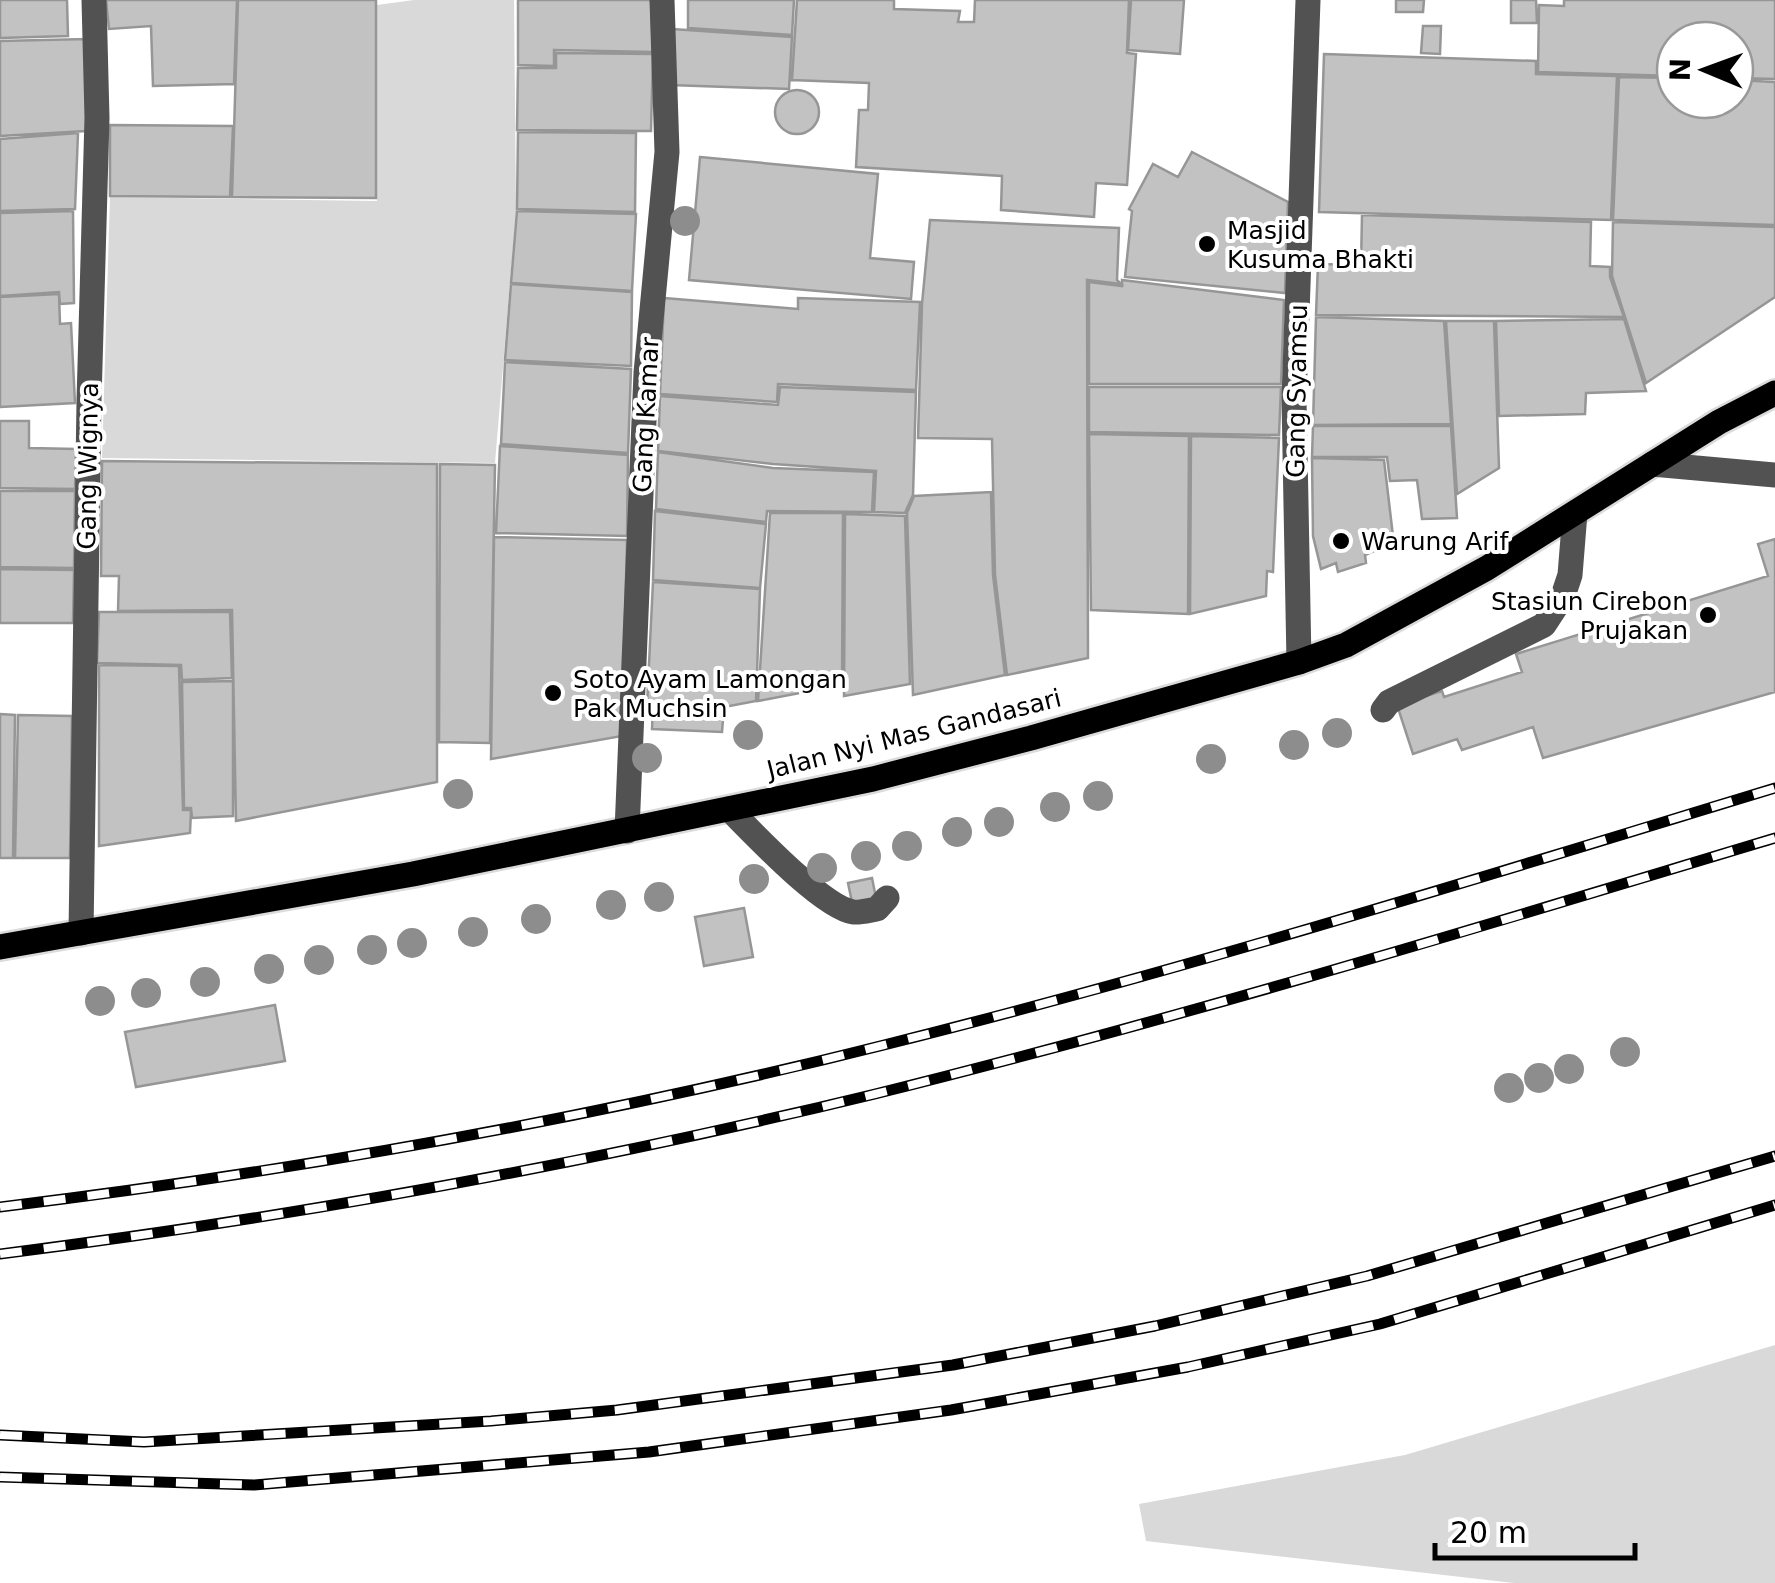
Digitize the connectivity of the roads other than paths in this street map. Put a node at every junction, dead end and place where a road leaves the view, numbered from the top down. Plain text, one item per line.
1 (94, 0) edge
2 (662, 0) edge
3 (1308, 0) edge
4 (1775, 392) edge
5 (1652, 464) junction
6 (1775, 475) edge
7 (1575, 513) junction
8 (1298, 662) junction
9 (1383, 710) dead end
10 (729, 810) junction
11 (627, 831) junction
12 (888, 898) dead end
13 (80, 933) junction
14 (0, 946) edge

1 - 13 street, Gang Wignya
2 - 11 street, Gang Kamar
3 - 8 street, Gang Syamsu
4 - 5 main road, Jalan Nyi Mas Gandasari
5 - 6 street
5 - 7 main road, Jalan Nyi Mas Gandasari
7 - 8 main road, Jalan Nyi Mas Gandasari
7 - 9 street
8 - 10 main road, Jalan Nyi Mas Gandasari
10 - 11 main road, Jalan Nyi Mas Gandasari
10 - 12 street
11 - 13 main road, Jalan Nyi Mas Gandasari
13 - 14 main road, Jalan Nyi Mas Gandasari

